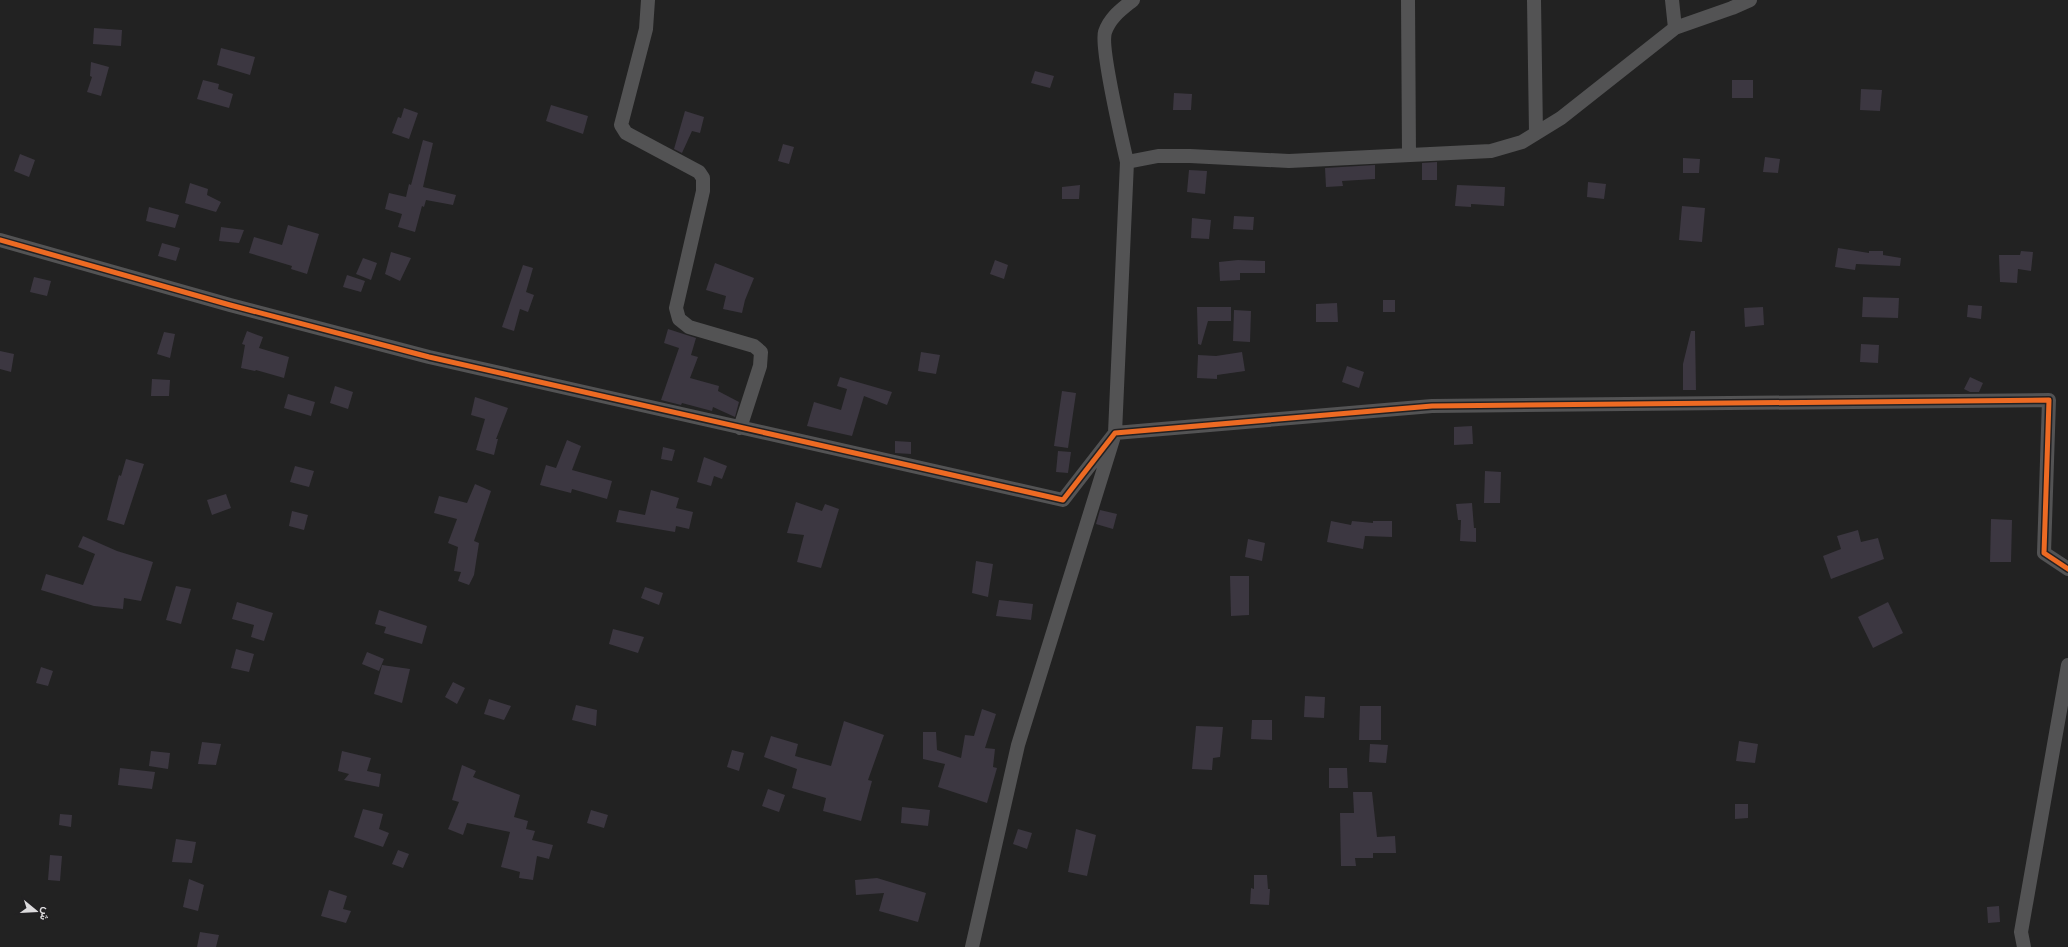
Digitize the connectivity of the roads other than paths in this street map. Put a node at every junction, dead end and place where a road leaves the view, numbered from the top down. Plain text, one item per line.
1 (648, 0) edge
2 (1133, 0) edge
3 (1408, 0) edge
4 (1534, 0) edge
5 (1672, 0) edge
6 (1750, 0) edge
7 (1675, 28) junction
8 (1536, 133) junction
9 (1409, 155) junction
10 (1127, 162) junction
11 (0, 240) edge
12 (740, 428) junction
13 (1115, 433) junction
14 (2068, 569) edge
15 (2068, 665) edge
16 (972, 947) edge
17 (2024, 947) edge

1 - 12 street
2 - 10 street
3 - 9 street
4 - 8 street
5 - 7 street
6 - 7 street
7 - 8 street
8 - 9 street
9 - 10 street
10 - 13 street
11 - 12 street
12 - 13 street
13 - 14 street
13 - 16 street
15 - 17 street

